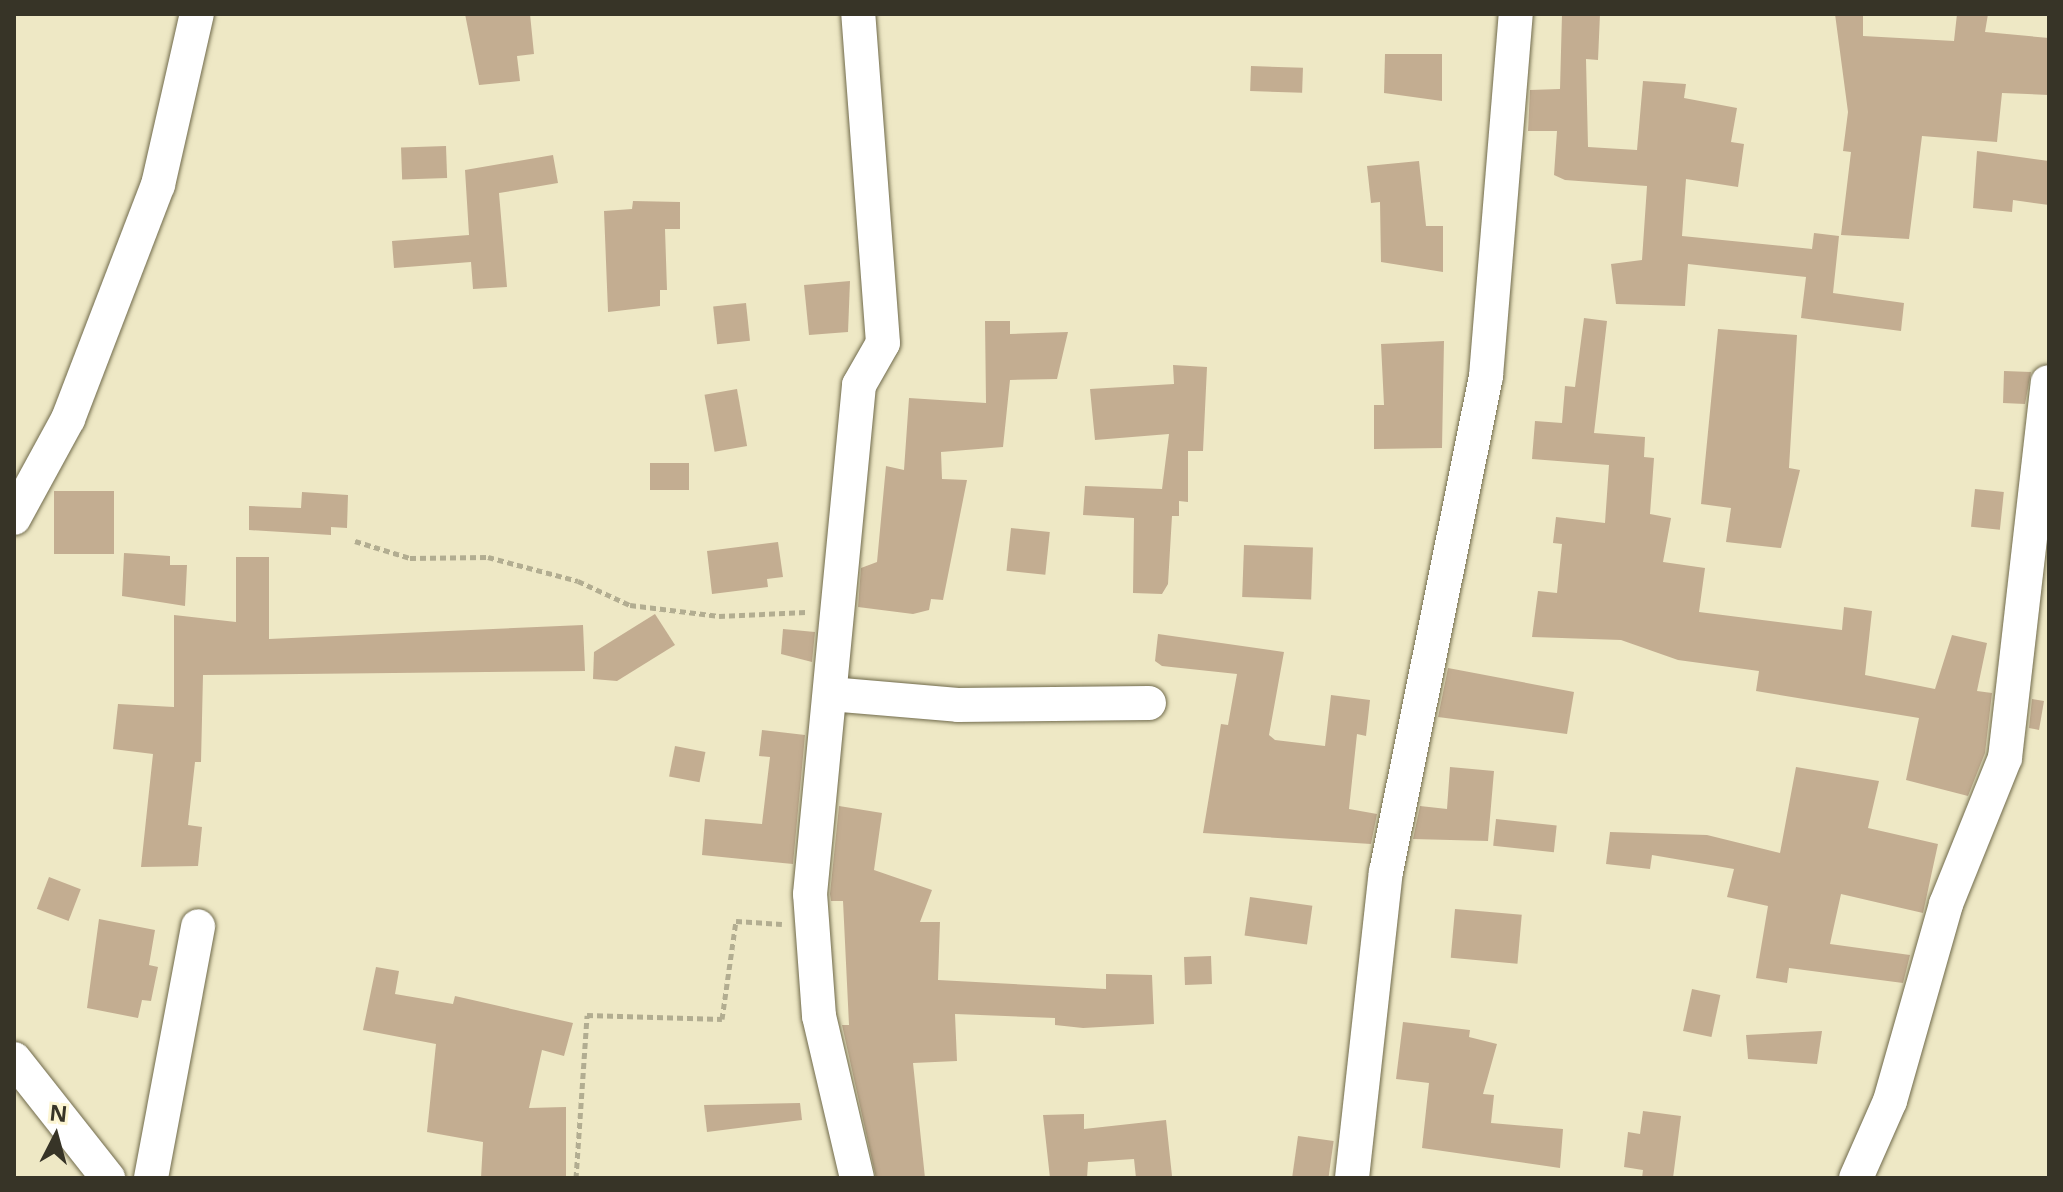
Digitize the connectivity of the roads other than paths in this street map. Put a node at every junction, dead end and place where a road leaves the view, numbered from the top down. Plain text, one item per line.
1 (197, 14) edge
2 (858, 14) edge
3 (1516, 14) edge
4 (2048, 382) edge
5 (14, 518) edge
6 (830, 694) junction
7 (1149, 703) dead end
8 (198, 926) dead end
9 (14, 1059) edge
10 (108, 1178) edge
11 (151, 1178) edge
12 (857, 1178) edge
13 (1352, 1178) edge
14 (1856, 1178) edge

1 - 5 street
2 - 6 street
3 - 13 street
4 - 14 street
6 - 7 street
6 - 12 street
8 - 11 street
9 - 10 street

